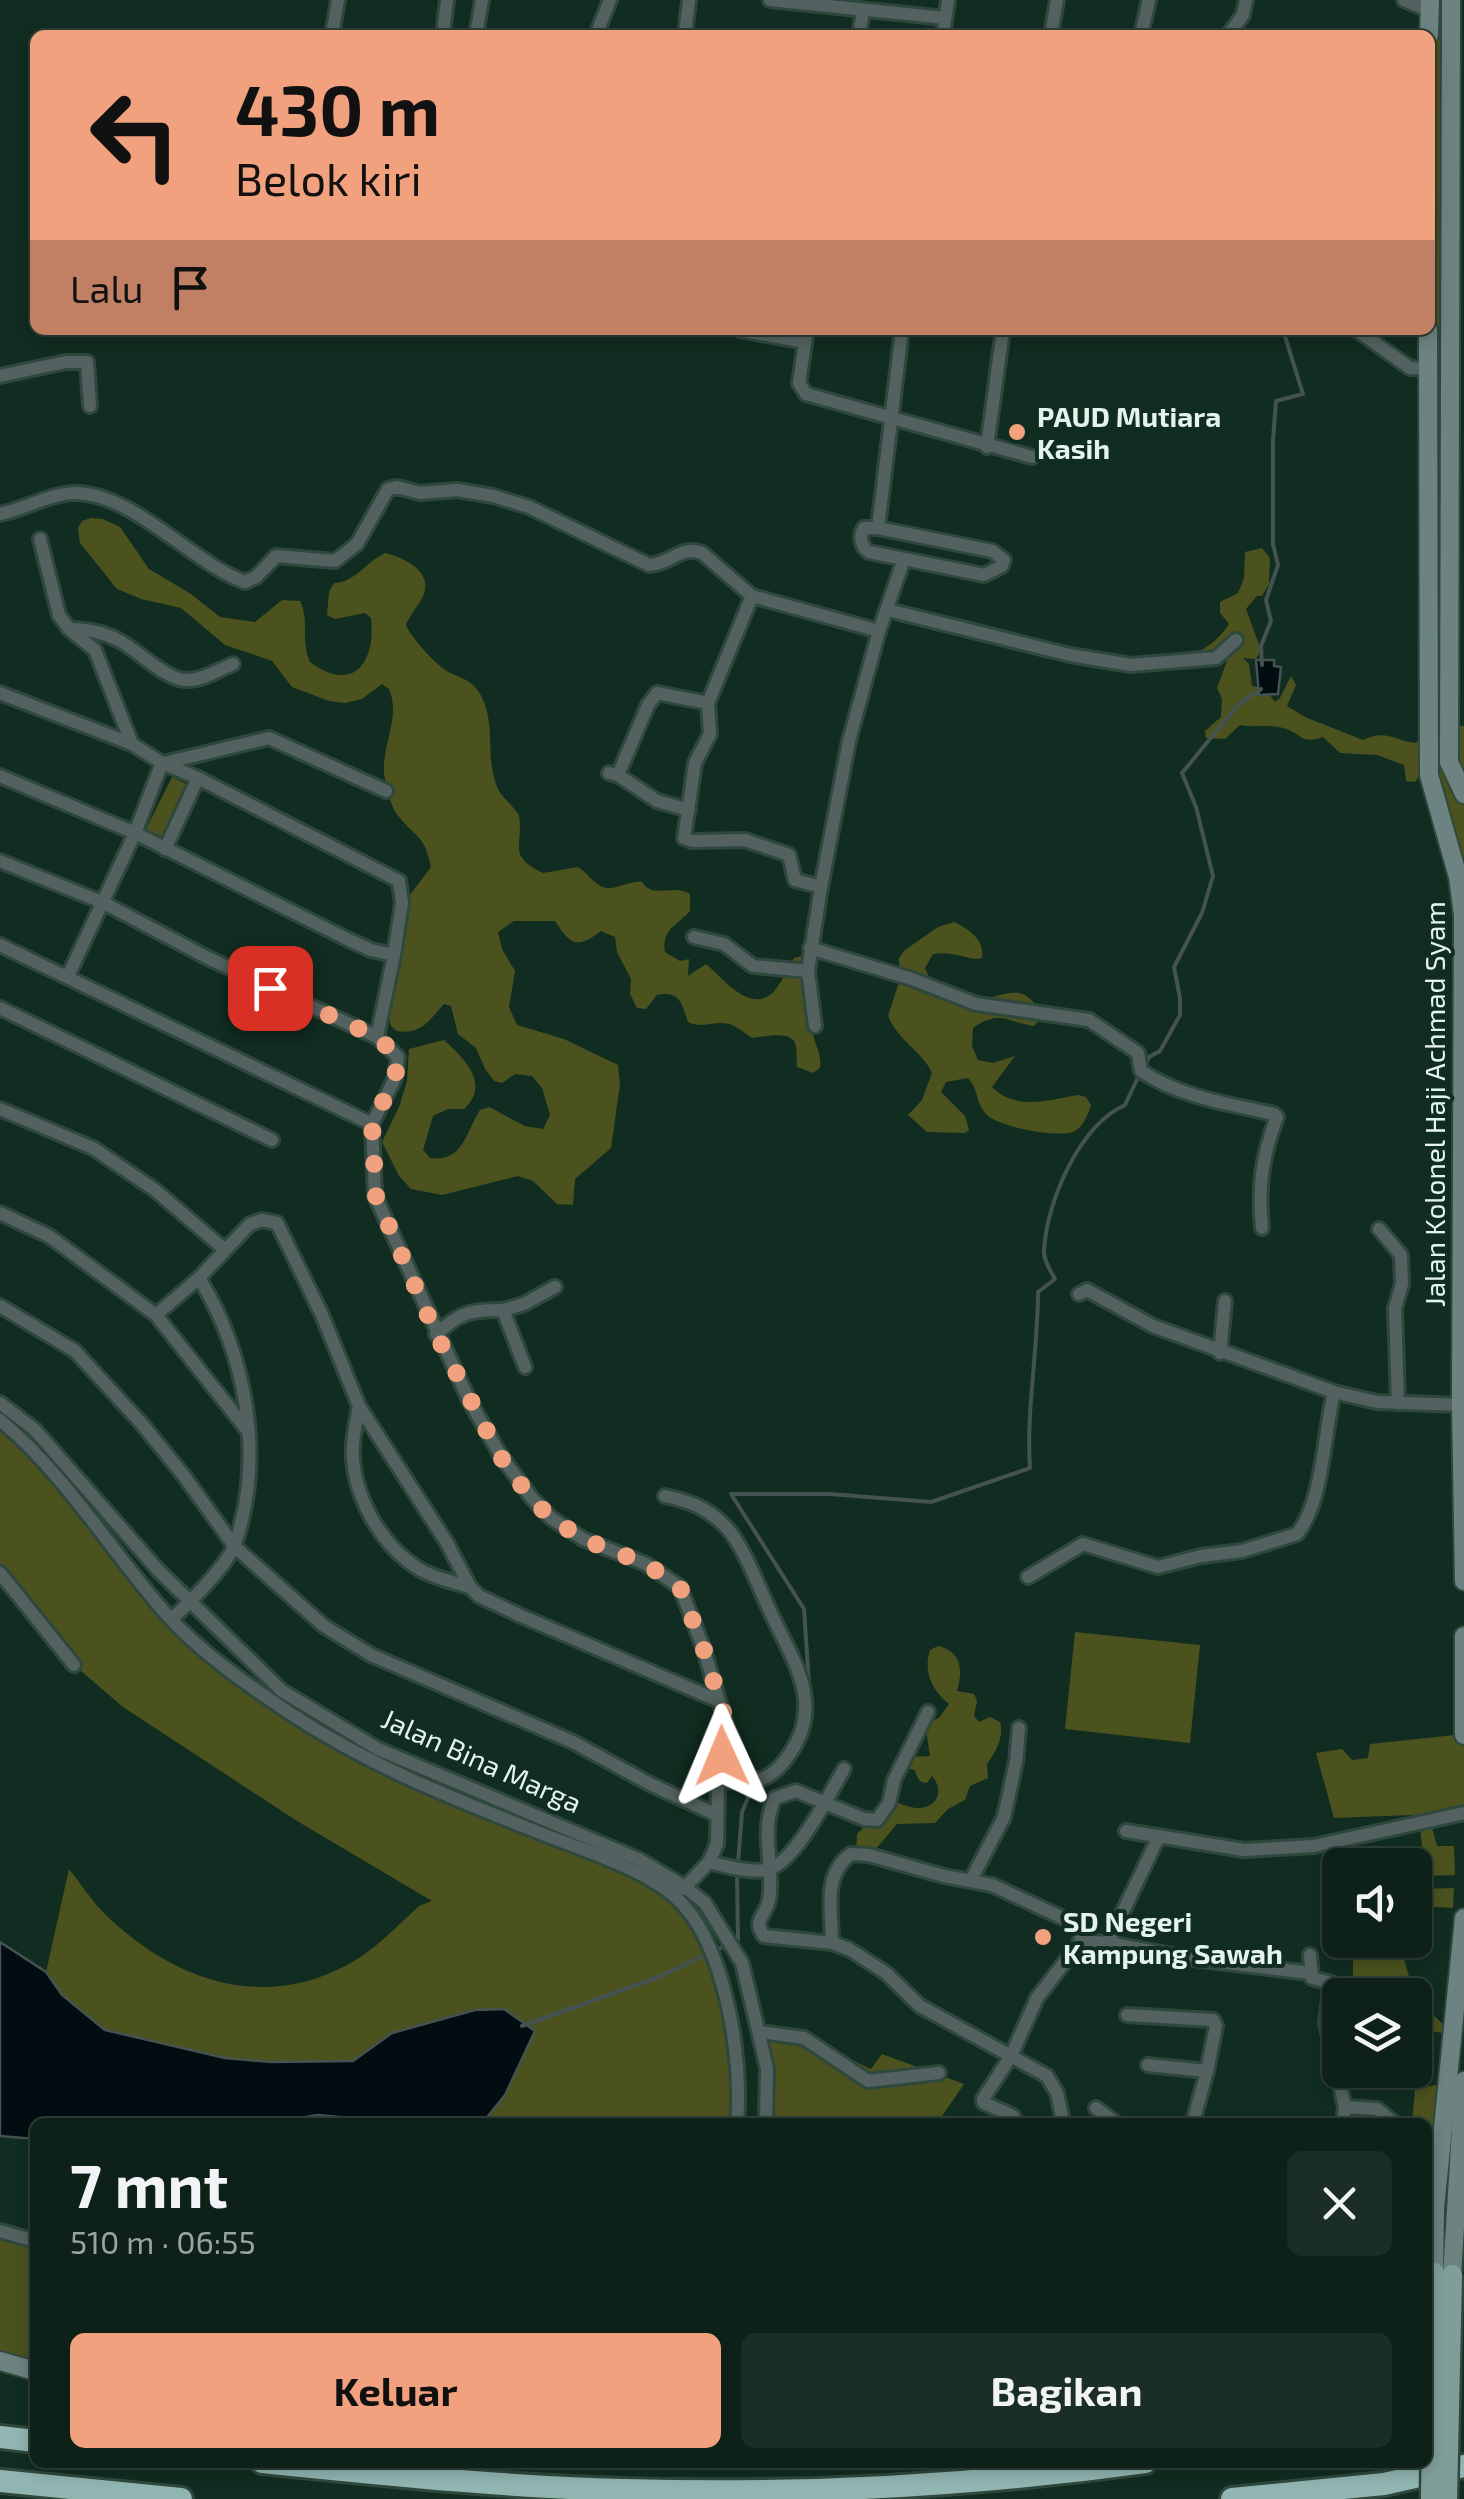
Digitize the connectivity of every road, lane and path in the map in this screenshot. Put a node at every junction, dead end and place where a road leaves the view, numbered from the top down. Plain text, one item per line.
1 (338, 0) edge
2 (447, 0) edge
3 (482, 0) edge
4 (610, 0) edge
5 (689, 0) edge
6 (770, 0) edge
7 (948, 0) edge
8 (1057, 0) edge
9 (1149, 0) edge
10 (1246, 0) edge
11 (1404, 0) edge
12 (1451, 5) edge
13 (1430, 6) edge
14 (863, 11) junction
15 (946, 18) junction
16 (444, 24) dead end
17 (333, 30) edge
18 (477, 30) edge
19 (598, 30) edge
20 (686, 30) edge
21 (860, 30) edge
22 (944, 30) edge
23 (1052, 30) edge
24 (1142, 30) edge
25 (1232, 30) edge
26 (1457, 215) edge
27 (1456, 318) edge
28 (901, 335) edge
29 (1003, 335) edge
30 (1364, 335) edge
31 (1428, 335) edge
32 (806, 336) edge
33 (1427, 369) junction
34 (0, 376) edge
35 (90, 406) dead end
36 (889, 420) junction
37 (988, 446) junction
38 (1032, 457) dead end
39 (0, 514) edge
40 (878, 528) junction
41 (40, 538) dead end
42 (1450, 553) junction
43 (1427, 554) junction
44 (904, 559) junction
45 (752, 596) junction
46 (888, 610) junction
47 (69, 629) junction
48 (879, 631) junction
49 (1236, 640) dead end
50 (232, 664) dead end
51 (0, 692) edge
52 (708, 704) junction
53 (1457, 725) edge
54 (132, 744) junction
55 (162, 764) junction
56 (0, 776) edge
57 (198, 778) junction
58 (386, 791) dead end
59 (1464, 794) edge
60 (689, 810) junction
61 (134, 833) junction
62 (165, 850) junction
63 (0, 860) edge
64 (821, 888) junction
65 (104, 903) junction
66 (694, 937) dead end
67 (0, 945) edge
68 (810, 948) junction
69 (394, 954) junction
70 (808, 971) junction
71 (68, 976) junction
72 (0, 1008) edge
73 (815, 1026) dead end
74 (377, 1037) junction
75 (0, 1109) edge
76 (372, 1124) junction
77 (272, 1140) dead end
78 (0, 1213) edge
79 (1262, 1228) dead end
80 (1379, 1230) dead end
81 (224, 1249) junction
82 (199, 1278) junction
83 (555, 1287) dead end
84 (1079, 1294) dead end
85 (1225, 1302) dead end
86 (0, 1306) edge
87 (503, 1310) junction
88 (156, 1314) junction
89 (436, 1334) junction
90 (1220, 1353) junction
91 (525, 1367) dead end
92 (1334, 1392) junction
93 (0, 1403) edge
94 (1398, 1403) junction
95 (1461, 1405) junction
96 (358, 1406) junction
97 (0, 1420) edge
98 (248, 1432) junction
99 (1463, 1451) edge
100 (1463, 1477) edge
101 (665, 1496) dead end
102 (235, 1547) junction
103 (0, 1573) edge
104 (1028, 1577) dead end
105 (1464, 1582) edge
106 (470, 1588) junction
107 (190, 1603) junction
108 (171, 1619) junction
109 (1464, 1636) edge
110 (74, 1665) dead end
111 (718, 1700) junction
112 (928, 1712) dead end
113 (1018, 1728) dead end
114 (1464, 1735) edge
115 (844, 1769) dead end
116 (718, 1780) junction
117 (824, 1803) junction
118 (1464, 1812) edge
119 (717, 1815) junction
120 (1126, 1832) dead end
121 (1159, 1836) junction
122 (709, 1862) junction
123 (767, 1870) junction
124 (971, 1880) junction
125 (679, 1890) junction
126 (1464, 1918) edge
127 (1082, 1941) junction
128 (832, 1943) junction
129 (1108, 1943) junction
130 (1310, 1955) dead end
131 (744, 1970) junction
132 (1311, 1973) junction
133 (721, 1980) junction
134 (1127, 2015) dead end
135 (760, 2032) junction
136 (1011, 2056) junction
137 (1148, 2066) dead end
138 (1207, 2071) junction
139 (939, 2073) dead end
140 (1464, 2081) edge
141 (1345, 2106) junction
142 (1096, 2108) dead end
143 (1013, 2116) dead end
144 (737, 2118) edge
145 (766, 2118) edge
146 (1062, 2118) edge
147 (1109, 2118) edge
148 (1193, 2118) edge
149 (1344, 2118) edge
150 (1388, 2118) edge
151 (0, 2231) edge
152 (30, 2240) edge
153 (1443, 2274) junction
154 (0, 2361) edge
155 (30, 2370) edge
156 (1464, 2394) edge
157 (1432, 2401) edge
158 (0, 2437) edge
159 (30, 2440) edge
160 (1464, 2466) edge
161 (332, 2468) edge
162 (1101, 2468) edge
163 (0, 2481) edge
164 (181, 2499) edge
165 (1232, 2499) edge
166 (1432, 2499) edge
167 (1447, 2499) edge

1 - 17 street
2 - 16 street
3 - 18 street
4 - 19 street
5 - 20 street
6 - 14 street
7 - 15 street
8 - 23 street
9 - 24 street
10 - 25 street
11 - 13 street
12 - 26 main road
14 - 15 street
14 - 21 street
15 - 22 street
26 - 27 main road
27 - 42 main road
28 - 36 street
29 - 37 street
30 - 33 street
31 - 33 main road, Jalan Kolonel Haji Achmad Syam
32 - 36 street
33 - 43 main road, Jalan Kolonel Haji Achmad Syam
34 - 35 street
36 - 37 street
36 - 40 street
37 - 38 street
39 - 45 street
40 - 44 street
40 - 44 street
41 - 47 street
42 - 43 main road
42 - 53 main road
43 - 95 main road, Jalan Kolonel Haji Achmad Syam
44 - 46 street
45 - 48 street
45 - 52 street
46 - 48 street
46 - 49 street
47 - 50 street
47 - 54 street
48 - 64 street
51 - 54 street
52 - 60 street
52 - 60 street
53 - 59 main road
54 - 55 street
55 - 57 street
55 - 58 street
55 - 61 street
56 - 61 street
57 - 62 street
57 - 69 street
60 - 64 street
61 - 62 street
61 - 65 street
62 - 69 street
63 - 65 street
64 - 68 street
65 - 71 street
65 - 74 street
66 - 70 street
67 - 71 street
68 - 70 street
68 - 79 street
69 - 74 street
70 - 73 street
71 - 76 street
72 - 77 street
74 - 76 street
75 - 81 street
76 - 89 street
78 - 88 street
80 - 94 street
81 - 82 street
81 - 96 street
82 - 88 street
82 - 98 street
83 - 87 street
84 - 90 street
85 - 90 street
86 - 102 street
87 - 89 street
87 - 91 street
88 - 98 street
89 - 111 street
90 - 92 street
92 - 94 street
92 - 104 street
93 - 107 street, Jalan Bina Marga
94 - 95 street
95 - 99 main road, Jalan Kolonel Haji Achmad Syam
96 - 106 street
96 - 106 street
97 - 108 street, Jalan Bina Marga
98 - 102 street
99 - 100 main road, Jalan Kolonel Haji Achmad Syam
100 - 105 main road, Jalan Kolonel Haji Achmad Syam
101 - 116 street
102 - 107 street
102 - 119 street
103 - 110 street
106 - 111 street
107 - 108 street
107 - 125 street, Jalan Bina Marga
108 - 125 street, Jalan Bina Marga
109 - 114 main road
111 - 116 street
112 - 117 street
113 - 124 street
115 - 117 street
116 - 119 street
117 - 123 street
117 - 123 street
118 - 121 street
119 - 122 street
120 - 121 street
121 - 129 street
122 - 123 street
122 - 125 street
123 - 128 street
124 - 127 street
124 - 128 street
125 - 131 street, Jalan Bina Marga
125 - 133 street
126 - 153 main road
127 - 129 street
127 - 136 street
128 - 136 street
129 - 132 street
130 - 132 street
131 - 133 street
131 - 135 street, Jalan Bina Marga
132 - 141 street
133 - 144 street
134 - 138 street
135 - 139 street
135 - 145 street, Jalan Bina Marga
136 - 143 street
136 - 146 street
137 - 138 street
138 - 148 street
140 - 153 main road
141 - 149 street
141 - 150 street
142 - 147 street
151 - 152 street
153 - 166 main road, bridge
153 - 167 main road, bridge
154 - 155 main road
156 - 157 highway
158 - 159 highway
160 - 165 highway
161 - 162 highway
163 - 164 highway

